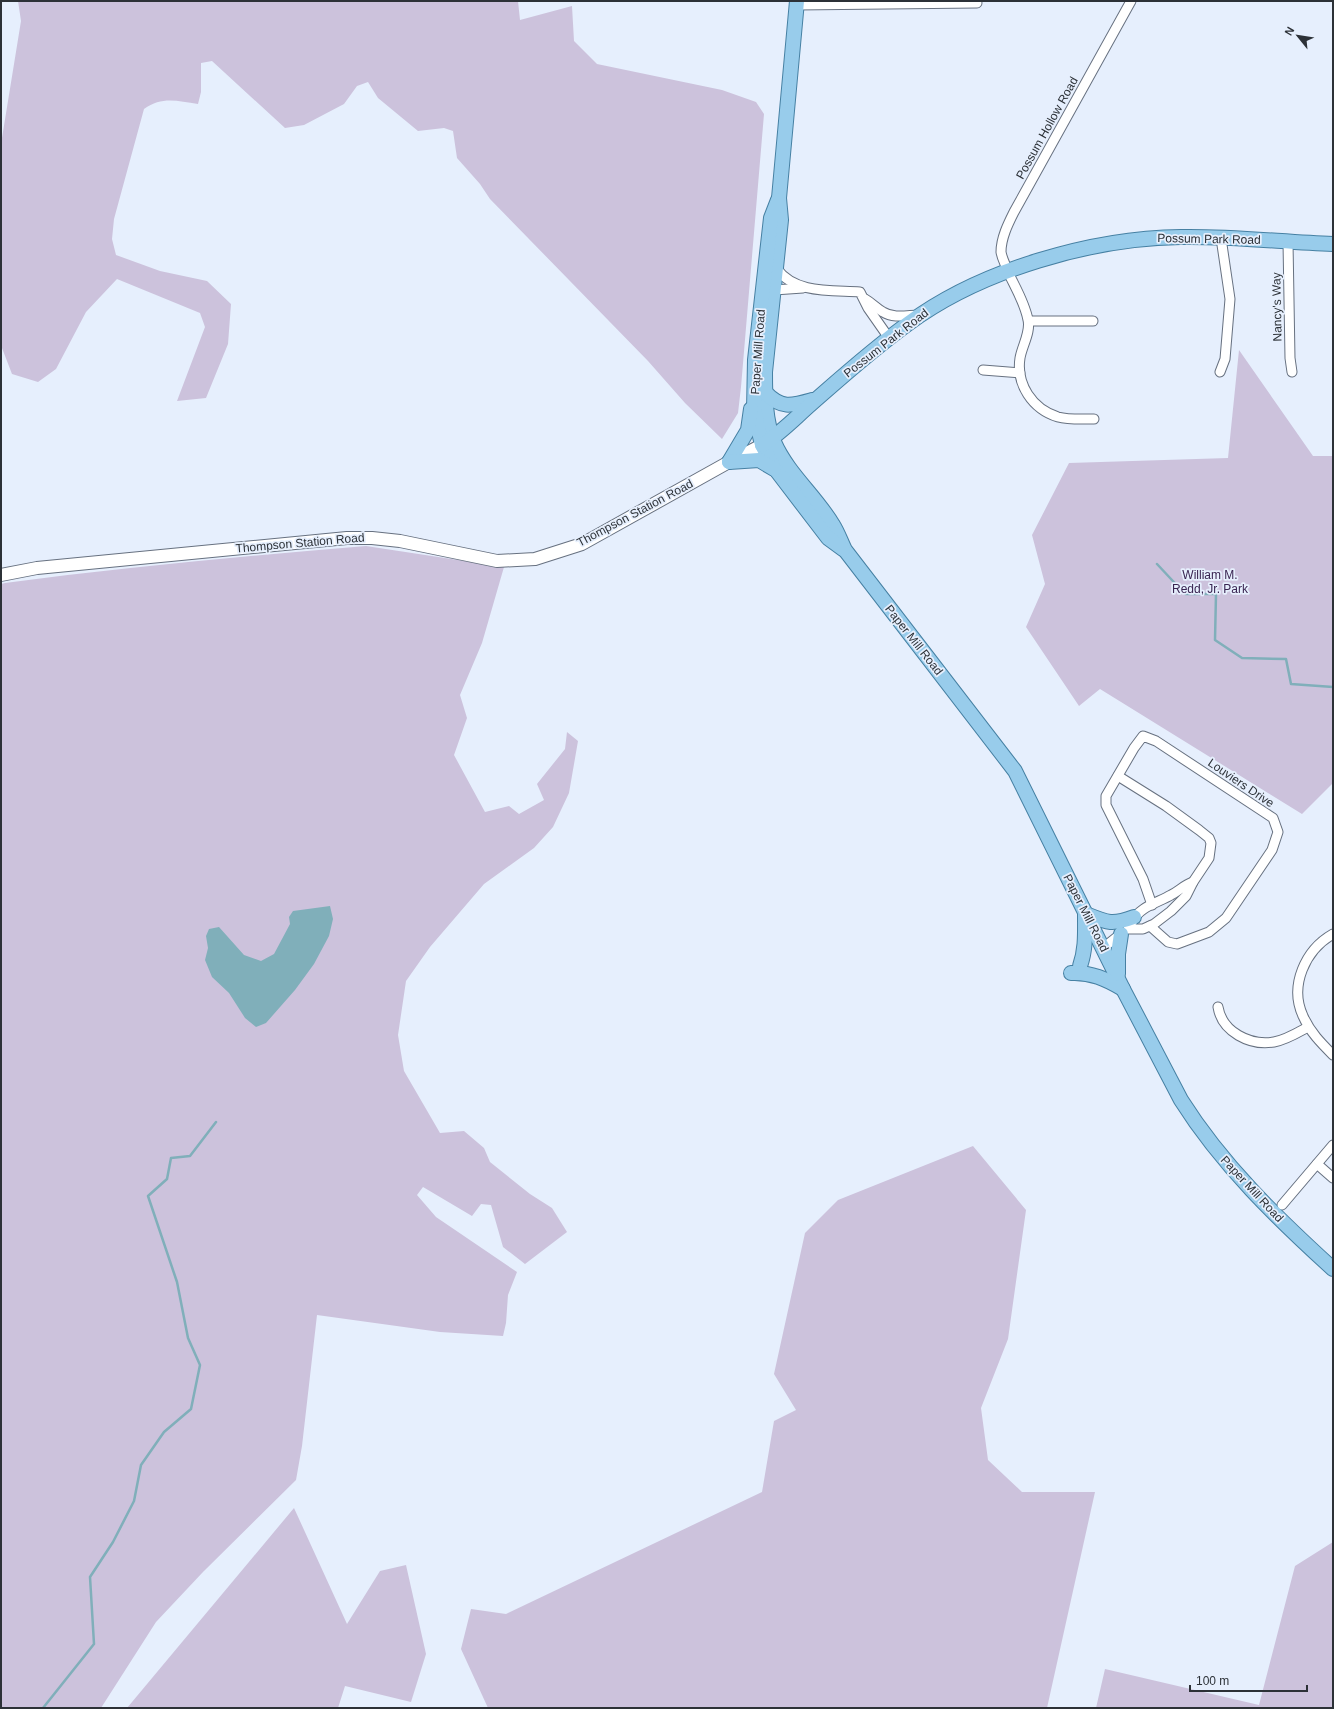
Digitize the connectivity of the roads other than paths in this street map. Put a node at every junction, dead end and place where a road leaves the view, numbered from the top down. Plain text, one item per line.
1 (1131, 1) edge
2 (797, 3) edge
3 (977, 3) dead end
4 (779, 198) junction
5 (1221, 238) junction
6 (1288, 242) junction
7 (1333, 244) edge
8 (767, 250) junction
9 (777, 269) junction
10 (1008, 271) junction
11 (805, 288) junction
12 (774, 290) junction
13 (865, 299) junction
14 (920, 314) junction
15 (1029, 321) junction
16 (1093, 322) dead end
17 (889, 338) junction
18 (983, 370) dead end
19 (1220, 372) dead end
20 (1292, 372) dead end
21 (1020, 373) junction
22 (760, 389) junction
23 (818, 398) junction
24 (1094, 419) dead end
25 (768, 441) junction
26 (729, 462) junction
27 (776, 470) junction
28 (845, 550) junction
29 (1, 574) edge
30 (1118, 776) junction
31 (1193, 882) junction
32 (1152, 905) junction
33 (1085, 912) junction
34 (1150, 926) junction
35 (1128, 927) junction
36 (1333, 934) edge
37 (1103, 948) junction
38 (1122, 986) junction
39 (1218, 1007) dead end
40 (1308, 1027) junction
41 (1333, 1055) edge
42 (1333, 1145) edge
43 (1317, 1164) junction
44 (1333, 1178) edge
45 (1282, 1205) dead end
46 (1333, 1269) edge

1 - 10 street, Possum Hollow Road
2 - 3 street
2 - 4 main road, Paper Mill Road
4 - 8 main road, Paper Mill Road
4 - 9 main road, Paper Mill Road
5 - 6 main road, Possum Park Road
5 - 10 main road, Possum Park Road
5 - 19 street
6 - 7 main road, Possum Park Road
6 - 20 street, Nancy's Way
8 - 12 main road
8 - 22 main road, Paper Mill Road
9 - 11 street
9 - 12 main road, Paper Mill Road
10 - 14 main road, Possum Park Road
10 - 15 street, Possum Hollow Road
11 - 12 street
11 - 13 street
12 - 22 main road, Paper Mill Road
13 - 14 street
13 - 17 street
14 - 17 main road, Possum Park Road
15 - 16 street
15 - 21 street
17 - 23 main road, Possum Park Road
18 - 21 street
21 - 24 street
22 - 23 main road
22 - 25 main road, Paper Mill Road
22 - 26 main road
23 - 25 main road, Possum Park Road
25 - 26 street, Thompson Station Road
25 - 27 main road, Paper Mill Road
25 - 28 main road, Paper Mill Road
26 - 27 main road
26 - 29 street, Thompson Station Road
27 - 28 main road, Paper Mill Road
28 - 33 main road, Paper Mill Road
30 - 31 street
30 - 32 street, Louviers Drive
30 - 34 street, Louviers Drive
31 - 32 street
31 - 34 street
32 - 35 street
33 - 35 main road
33 - 37 main road, Paper Mill Road
33 - 38 main road
34 - 35 street
35 - 37 street
35 - 38 main road
36 - 40 street
37 - 38 main road, Paper Mill Road
38 - 46 main road, Paper Mill Road
39 - 40 street
40 - 41 street
42 - 43 street
43 - 44 street
43 - 45 street

